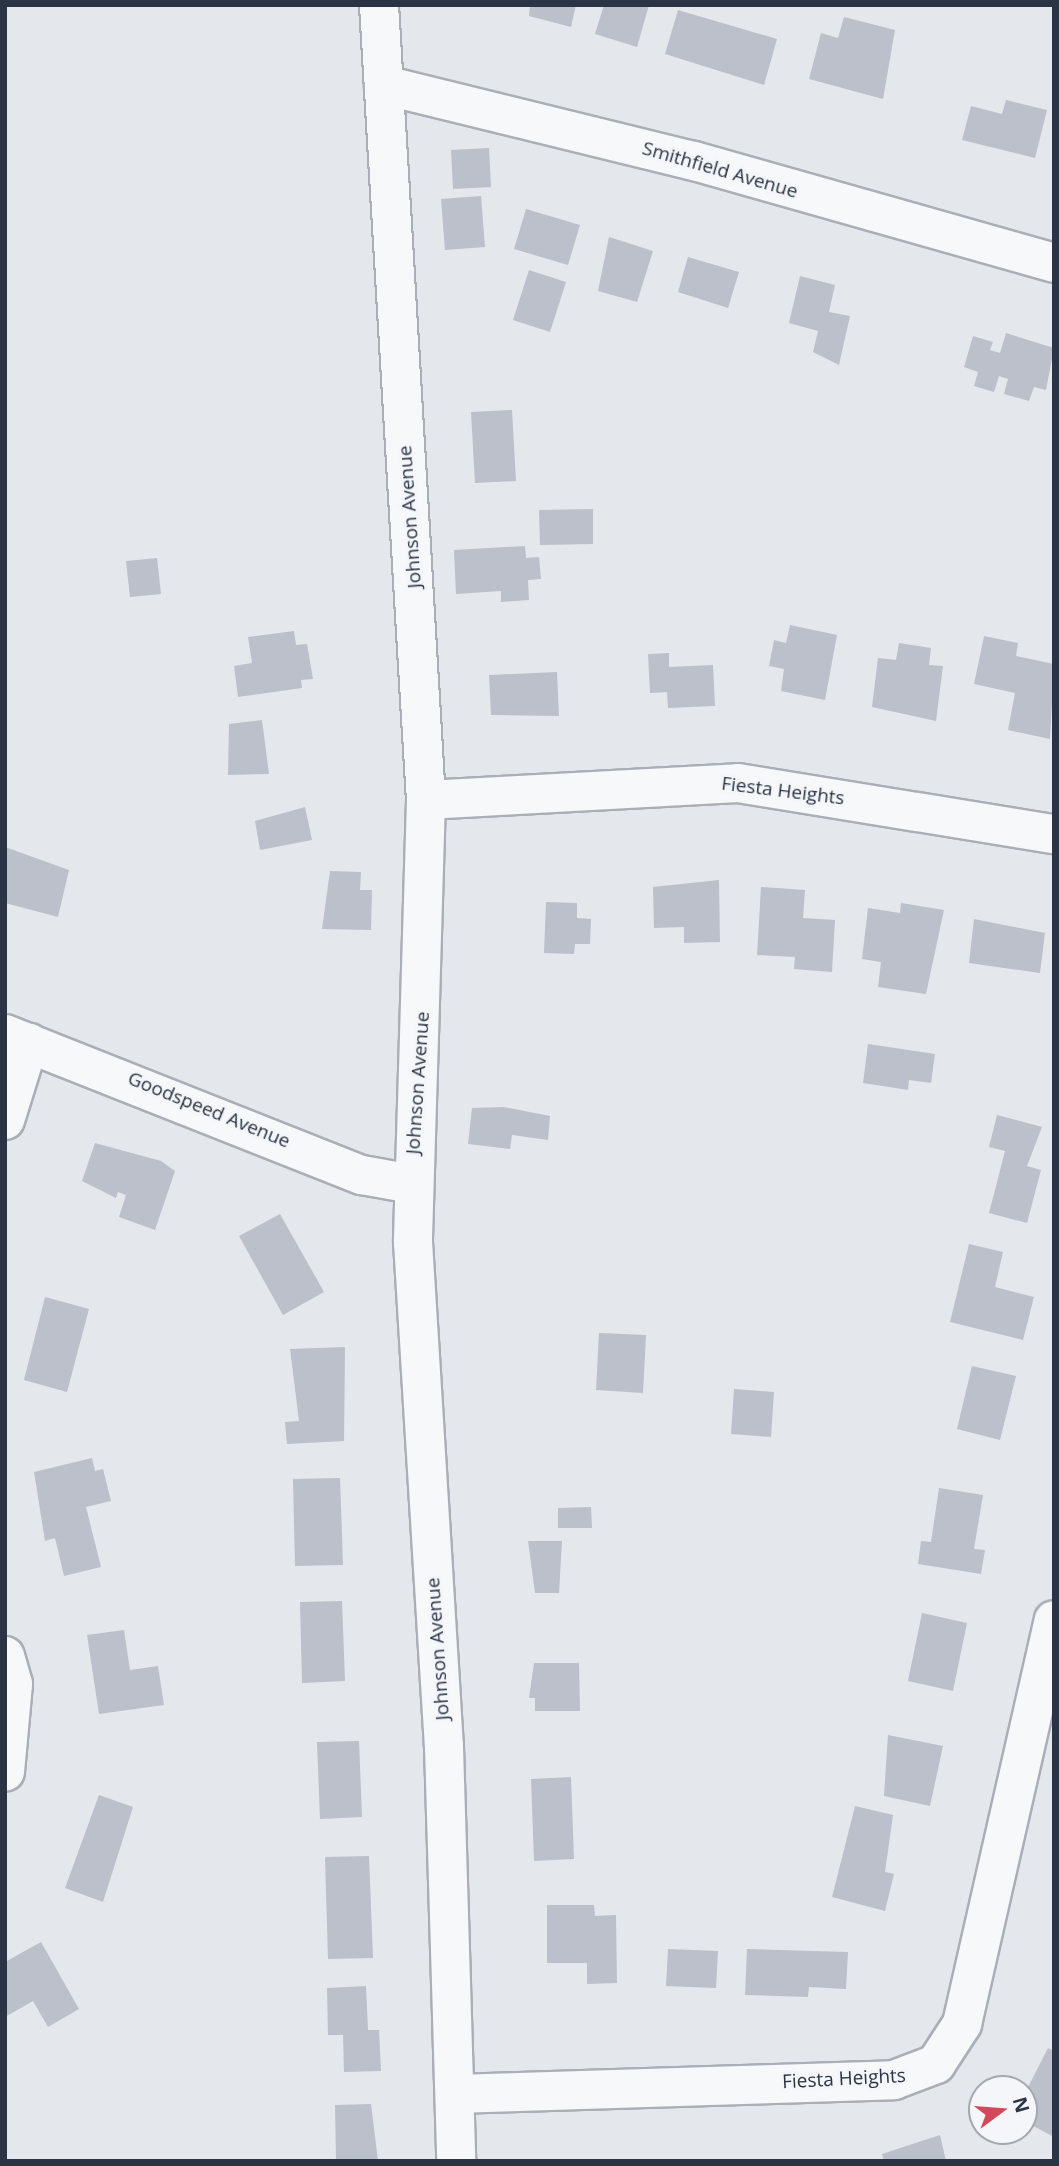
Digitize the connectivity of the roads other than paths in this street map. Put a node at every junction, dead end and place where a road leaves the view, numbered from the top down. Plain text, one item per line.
1 (379, 5) edge
2 (384, 85) junction
3 (1054, 263) edge
4 (426, 800) junction
5 (1054, 834) edge
6 (17, 1038) edge
7 (5, 1119) edge
8 (412, 1184) junction
9 (1054, 1620) edge
10 (5, 1656) edge
11 (5, 1772) edge
12 (455, 2094) junction
13 (456, 2161) edge

1 - 2 street, Johnson Avenue
2 - 3 street, Smithfield Avenue
2 - 4 street, Johnson Avenue
4 - 5 street, Fiesta Heights
4 - 8 street, Johnson Avenue
6 - 7 street
6 - 8 street, Goodspeed Avenue
8 - 12 street, Johnson Avenue
9 - 12 street, Fiesta Heights
10 - 11 street
12 - 13 street, Johnson Avenue

